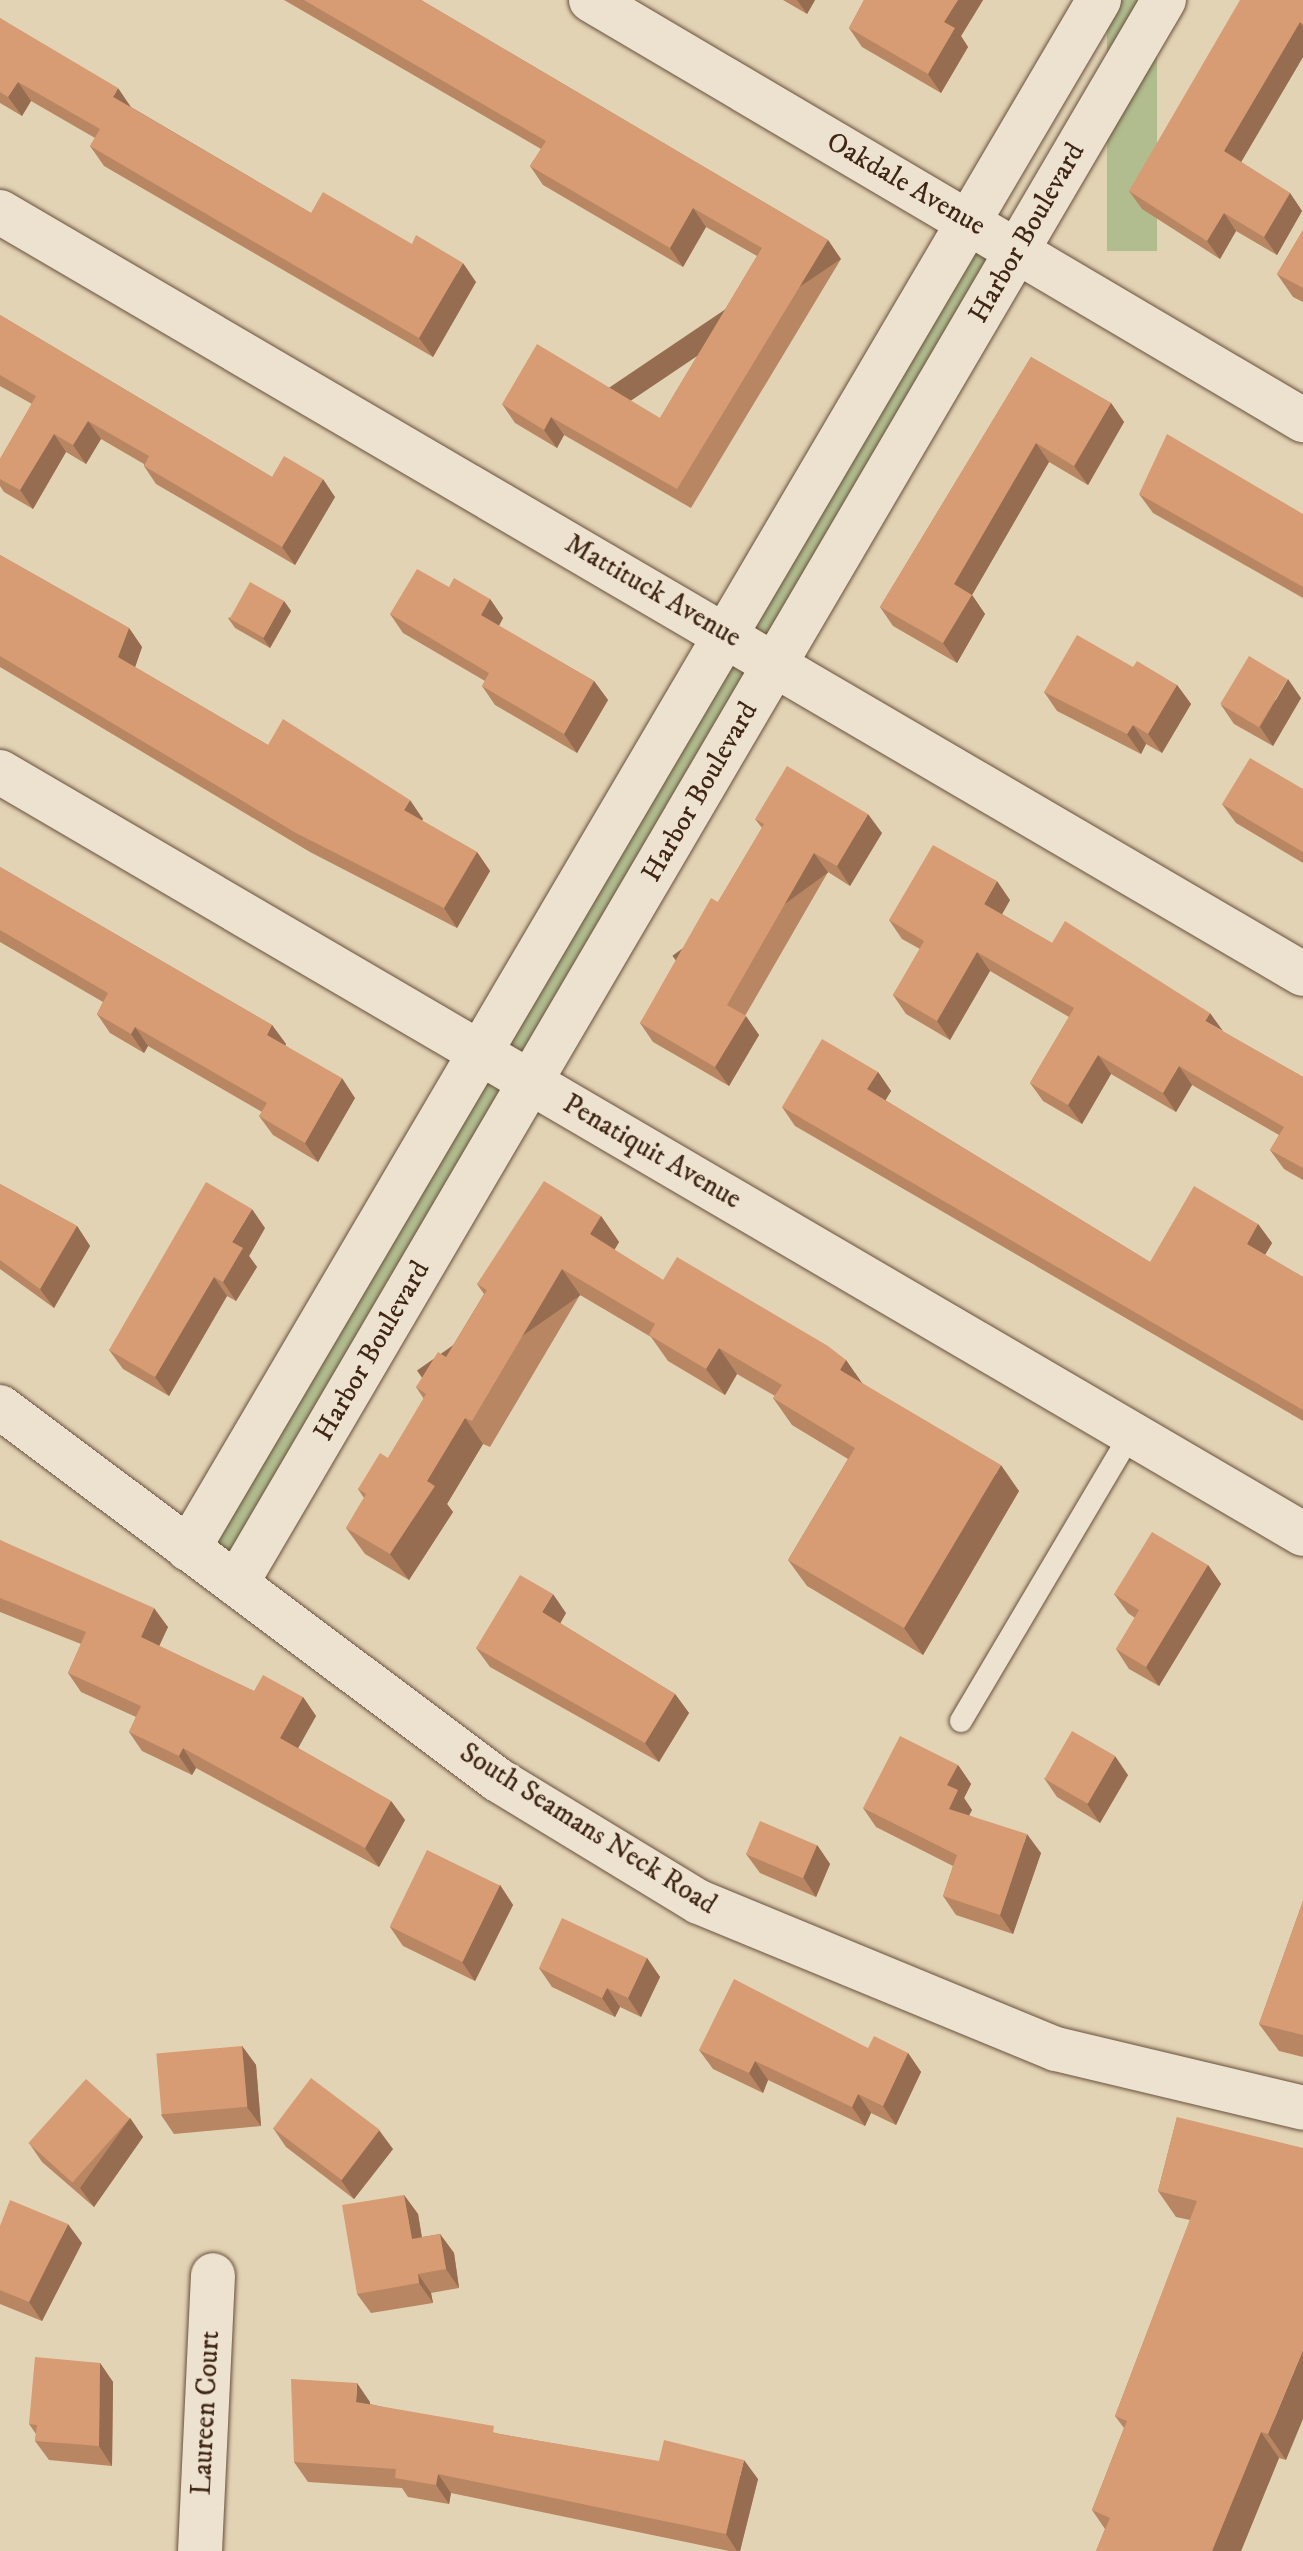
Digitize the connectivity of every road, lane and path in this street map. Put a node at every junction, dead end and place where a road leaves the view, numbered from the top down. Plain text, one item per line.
1 (591, 0) edge
2 (1099, 0) edge
3 (1164, 0) edge
4 (0, 212) edge
5 (969, 221) junction
6 (1017, 250) junction
7 (1303, 420) edge
8 (726, 633) junction
9 (776, 663) junction
10 (0, 772) edge
11 (1303, 974) edge
12 (480, 1053) junction
13 (531, 1081) junction
14 (0, 1407) edge
15 (1131, 1433) junction
16 (1303, 1534) edge
17 (188, 1549) junction
18 (236, 1584) junction
19 (961, 1721) dead end
20 (1303, 2108) edge
21 (213, 2275) dead end
22 (200, 2551) edge

1 - 5 street, Oakdale Avenue
2 - 5 street, Harbor Boulevard
3 - 6 street, Harbor Boulevard
4 - 8 street, Mattituck Avenue
5 - 6 street, Oakdale Avenue
5 - 8 street, Harbor Boulevard
6 - 7 street, Oakdale Avenue
6 - 9 street, Harbor Boulevard
8 - 9 street, Mattituck Avenue
8 - 12 street, Harbor Boulevard
9 - 11 street, Mattituck Avenue
9 - 13 street, Harbor Boulevard
10 - 12 street, Penatiquit Avenue
12 - 13 street, Penatiquit Avenue
12 - 17 street, Harbor Boulevard
13 - 15 street, Penatiquit Avenue
13 - 18 street, Harbor Boulevard
14 - 17 street, South Seamans Neck Road
15 - 16 street, Penatiquit Avenue
15 - 19 lane
17 - 18 street, South Seamans Neck Road
18 - 20 street, South Seamans Neck Road
21 - 22 street, Laureen Court

